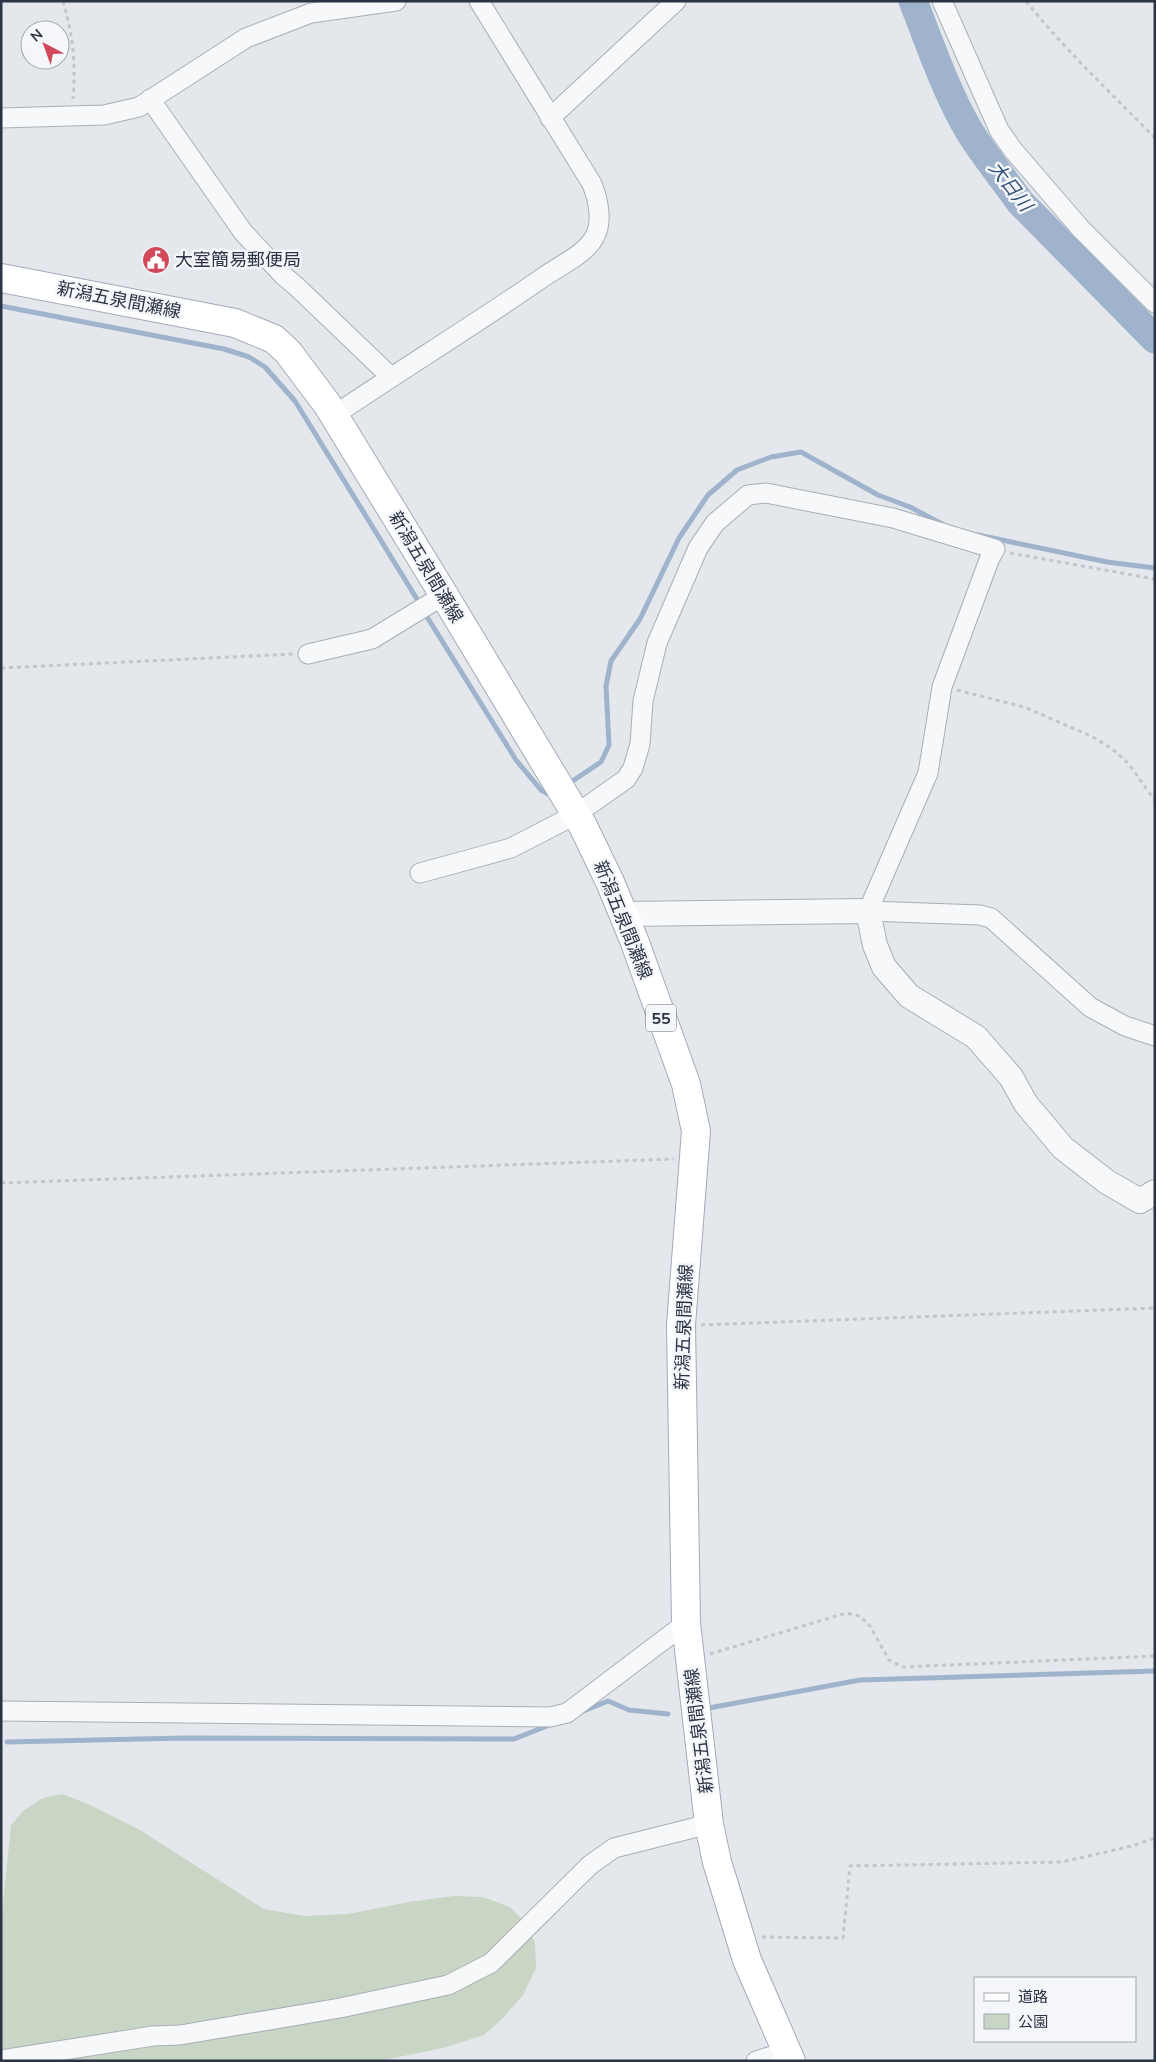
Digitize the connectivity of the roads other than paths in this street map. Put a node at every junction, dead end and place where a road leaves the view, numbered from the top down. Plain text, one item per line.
1 (396, 1) edge
2 (479, 1) edge
3 (676, 1) edge
4 (942, 1) edge
5 (150, 99) junction
6 (1, 118) edge
7 (550, 118) junction
8 (1, 278) edge
9 (1155, 302) edge
10 (391, 377) junction
11 (334, 416) junction
12 (444, 595) junction
13 (308, 654) road end
14 (575, 815) junction
15 (420, 873) dead end
16 (868, 911) junction
17 (624, 914) junction
18 (1155, 1036) edge
19 (1155, 1192) edge
20 (686, 1623) junction
21 (1, 1711) edge
22 (709, 1824) junction
23 (789, 2056) edge
24 (1, 2060) edge
25 (756, 2061) edge

1 - 5 street
2 - 7 street
3 - 7 street
4 - 9 street
5 - 6 street
5 - 10 street
7 - 10 street
8 - 11 main road, 新潟五泉間瀬線 / 55
10 - 11 street
11 - 12 main road, 新潟五泉間瀬線 / 55
12 - 13 street
12 - 14 main road, 新潟五泉間瀬線 / 55
14 - 15 street
14 - 16 street
14 - 17 main road, 新潟五泉間瀬線 / 55
16 - 17 street
16 - 18 street
16 - 19 street
17 - 20 main road, 新潟五泉間瀬線 / 55
20 - 21 street
20 - 22 main road, 新潟五泉間瀬線 / 55
22 - 23 main road, 新潟五泉間瀬線 / 55
22 - 24 street
23 - 25 street

